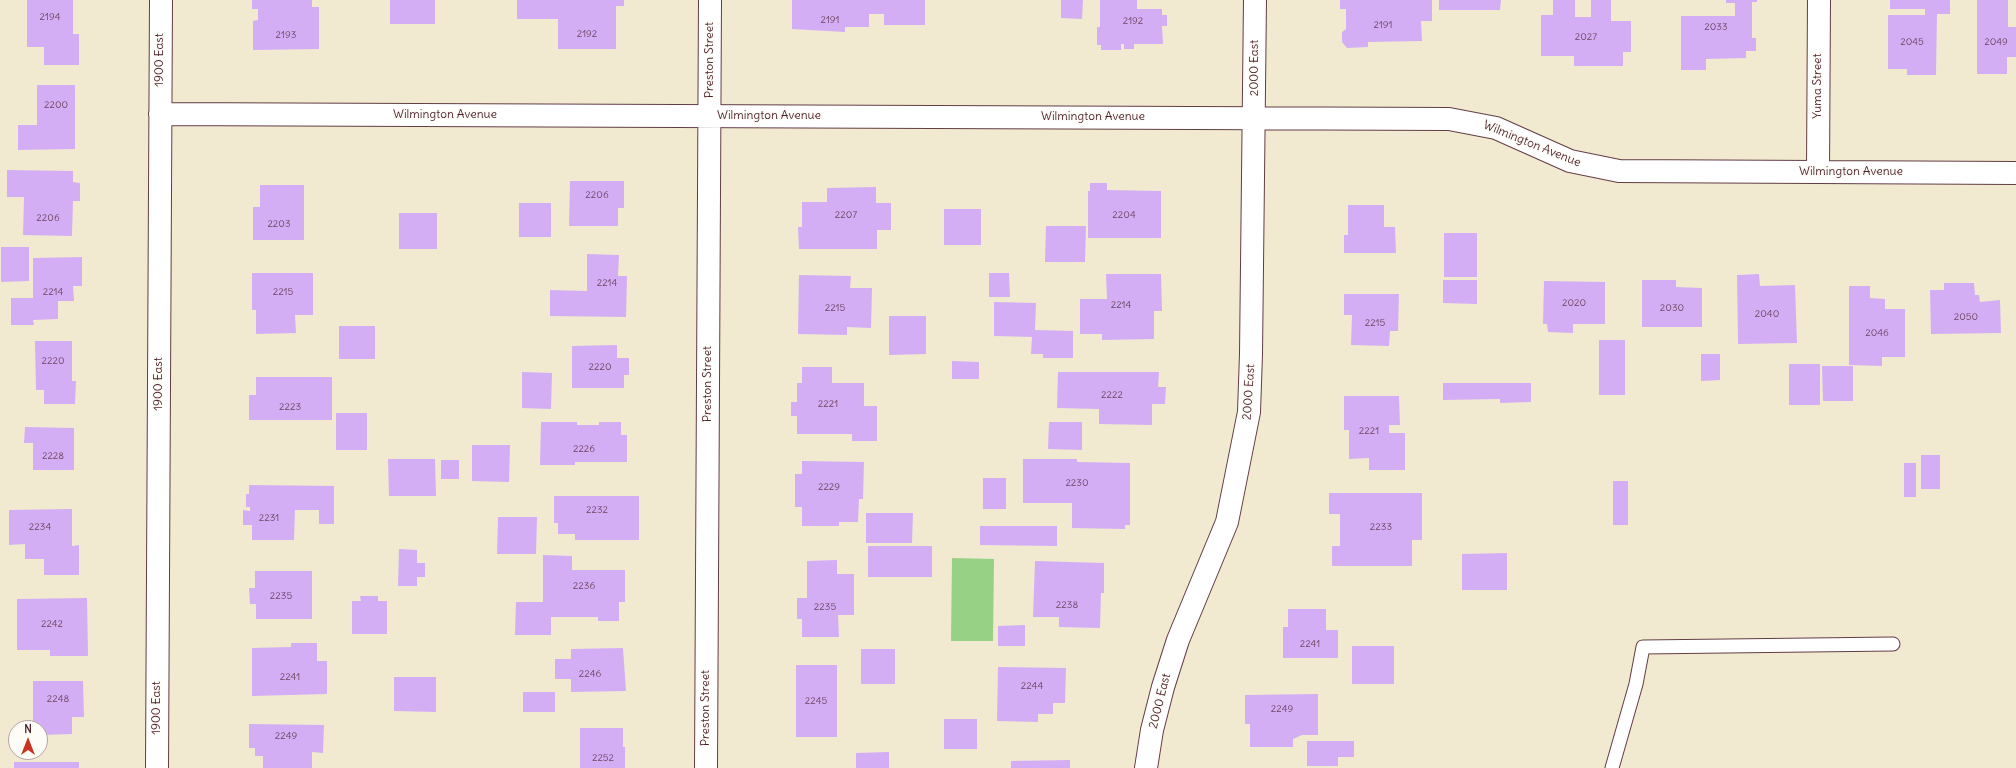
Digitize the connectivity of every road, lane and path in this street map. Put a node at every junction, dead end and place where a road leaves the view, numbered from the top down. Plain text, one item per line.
1 (161, 0) edge
2 (710, 0) edge
3 (1255, 0) edge
4 (1819, 0) edge
5 (160, 114) junction
6 (710, 116) junction
7 (1255, 118) junction
8 (1818, 172) junction
9 (2016, 172) edge
10 (1893, 644) dead end
11 (157, 768) edge
12 (706, 768) edge
13 (1146, 768) edge
14 (1612, 768) edge

1 - 5 street, 1900 East
2 - 6 street, Preston Street
3 - 7 street, 2000 East
4 - 8 street, Yuma Street
5 - 6 street, Wilmington Avenue
5 - 11 street, 1900 East
6 - 7 street, Wilmington Avenue
6 - 12 street, Preston Street
7 - 8 street, Wilmington Avenue
7 - 13 street, 2000 East
8 - 9 street, Wilmington Avenue
10 - 14 lane

